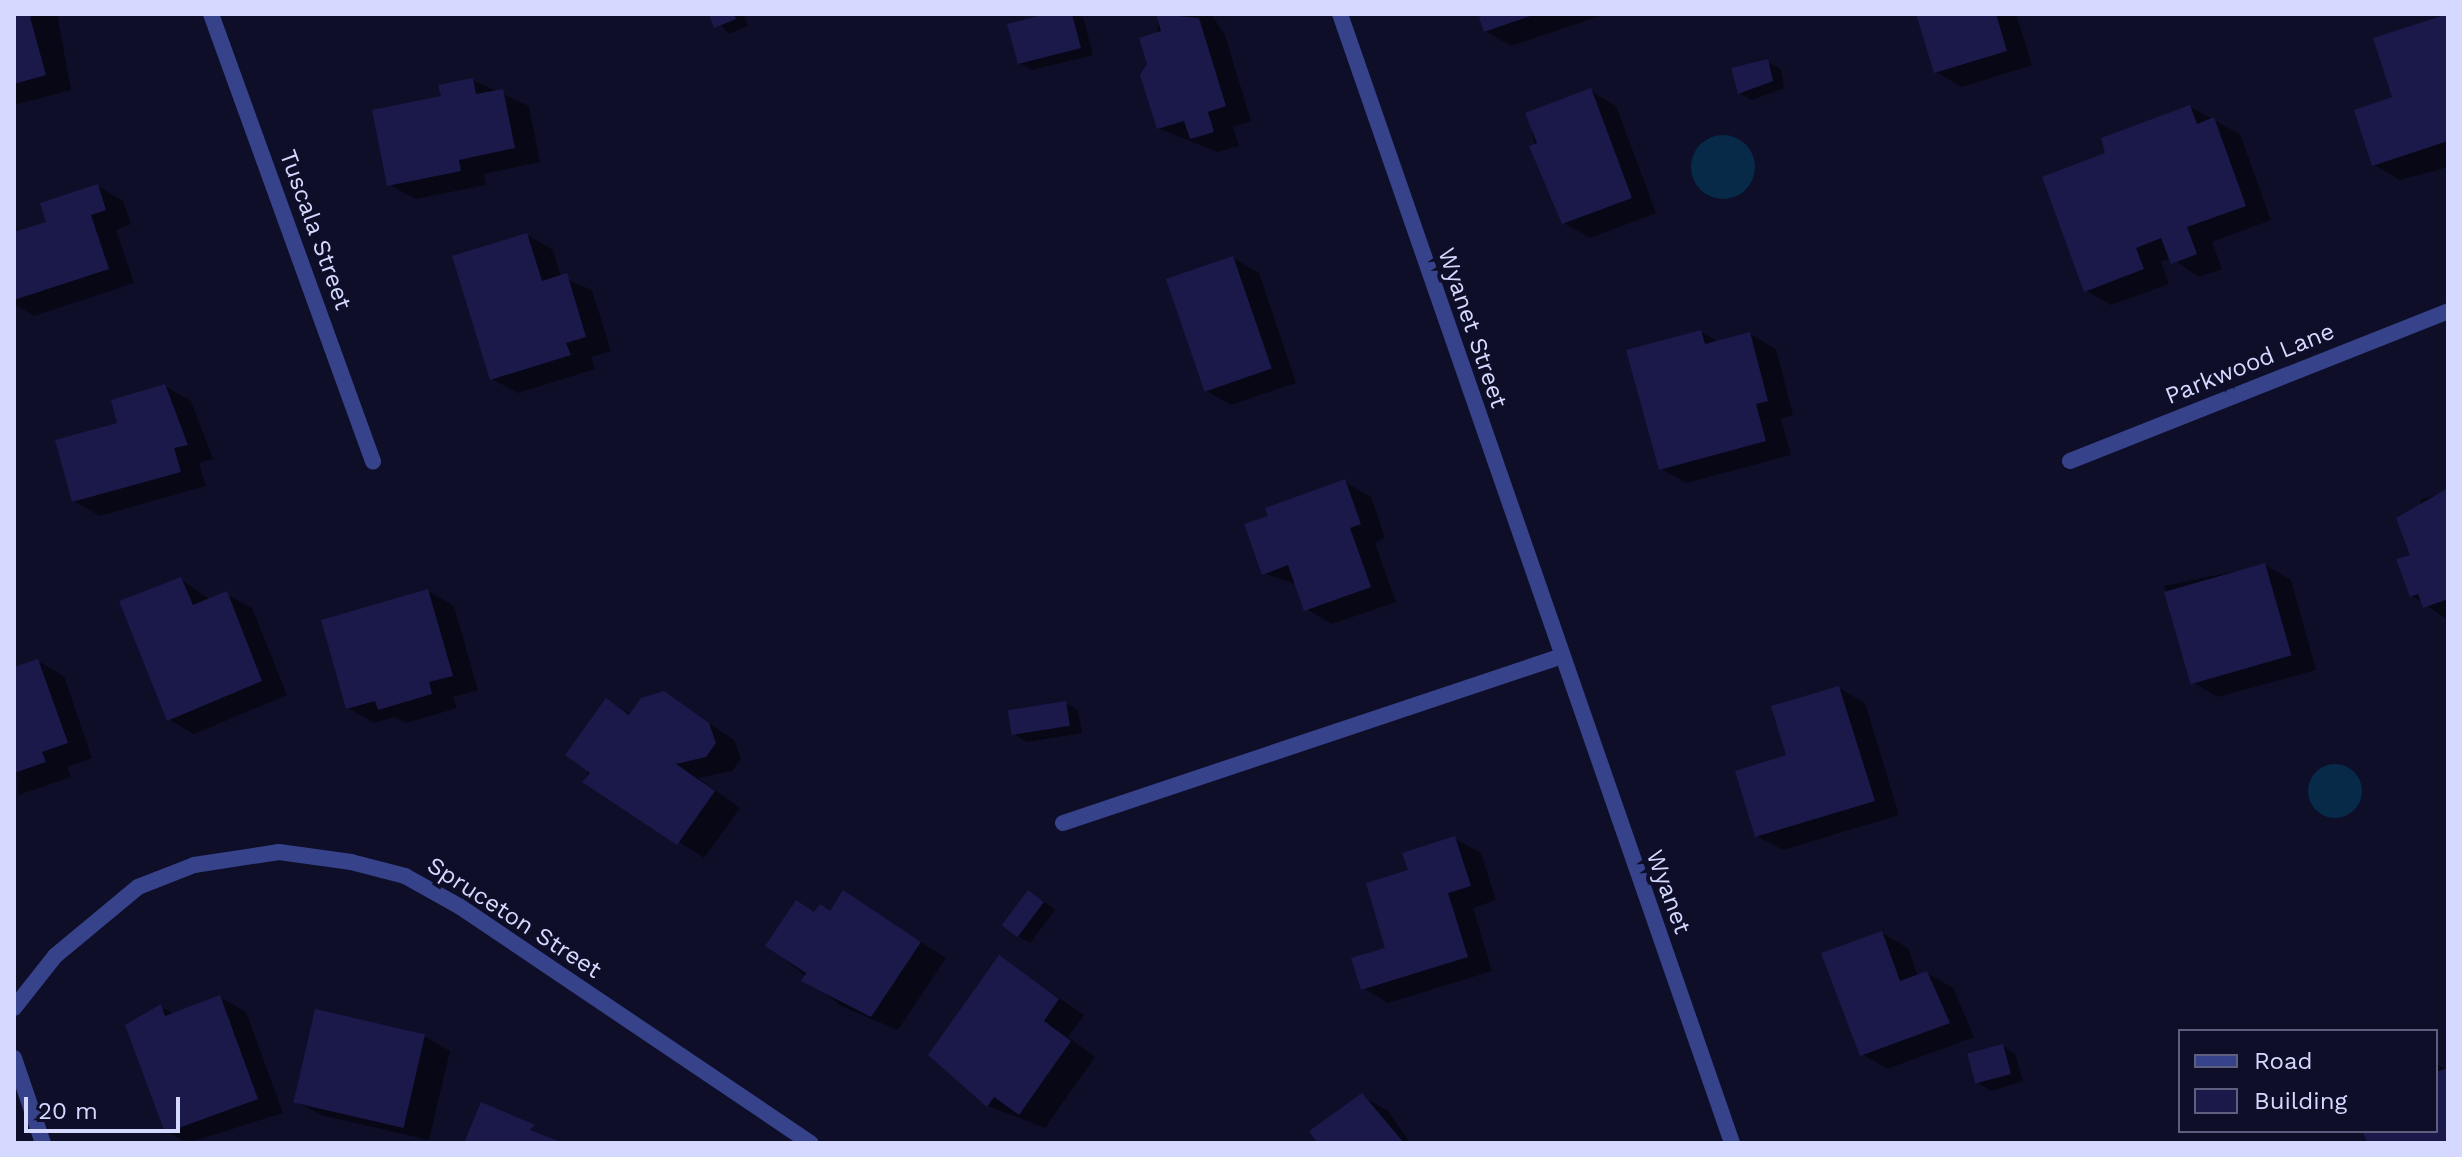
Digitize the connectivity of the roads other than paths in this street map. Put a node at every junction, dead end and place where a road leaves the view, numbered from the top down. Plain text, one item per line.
1 (211, 14) edge
2 (1340, 14) edge
3 (2448, 311) edge
4 (2070, 461) dead end
5 (373, 462) dead end
6 (1559, 657) junction
7 (1063, 823) dead end
8 (14, 1008) edge
9 (14, 1058) edge
10 (43, 1143) edge
11 (810, 1143) edge
12 (1732, 1143) edge

1 - 5 street, Tuscala Street
2 - 6 street, Wyanet Street
3 - 4 street, Parkwood Lane
6 - 7 street
6 - 12 street, Wyanet
8 - 11 street, Spruceton Street
9 - 10 street

